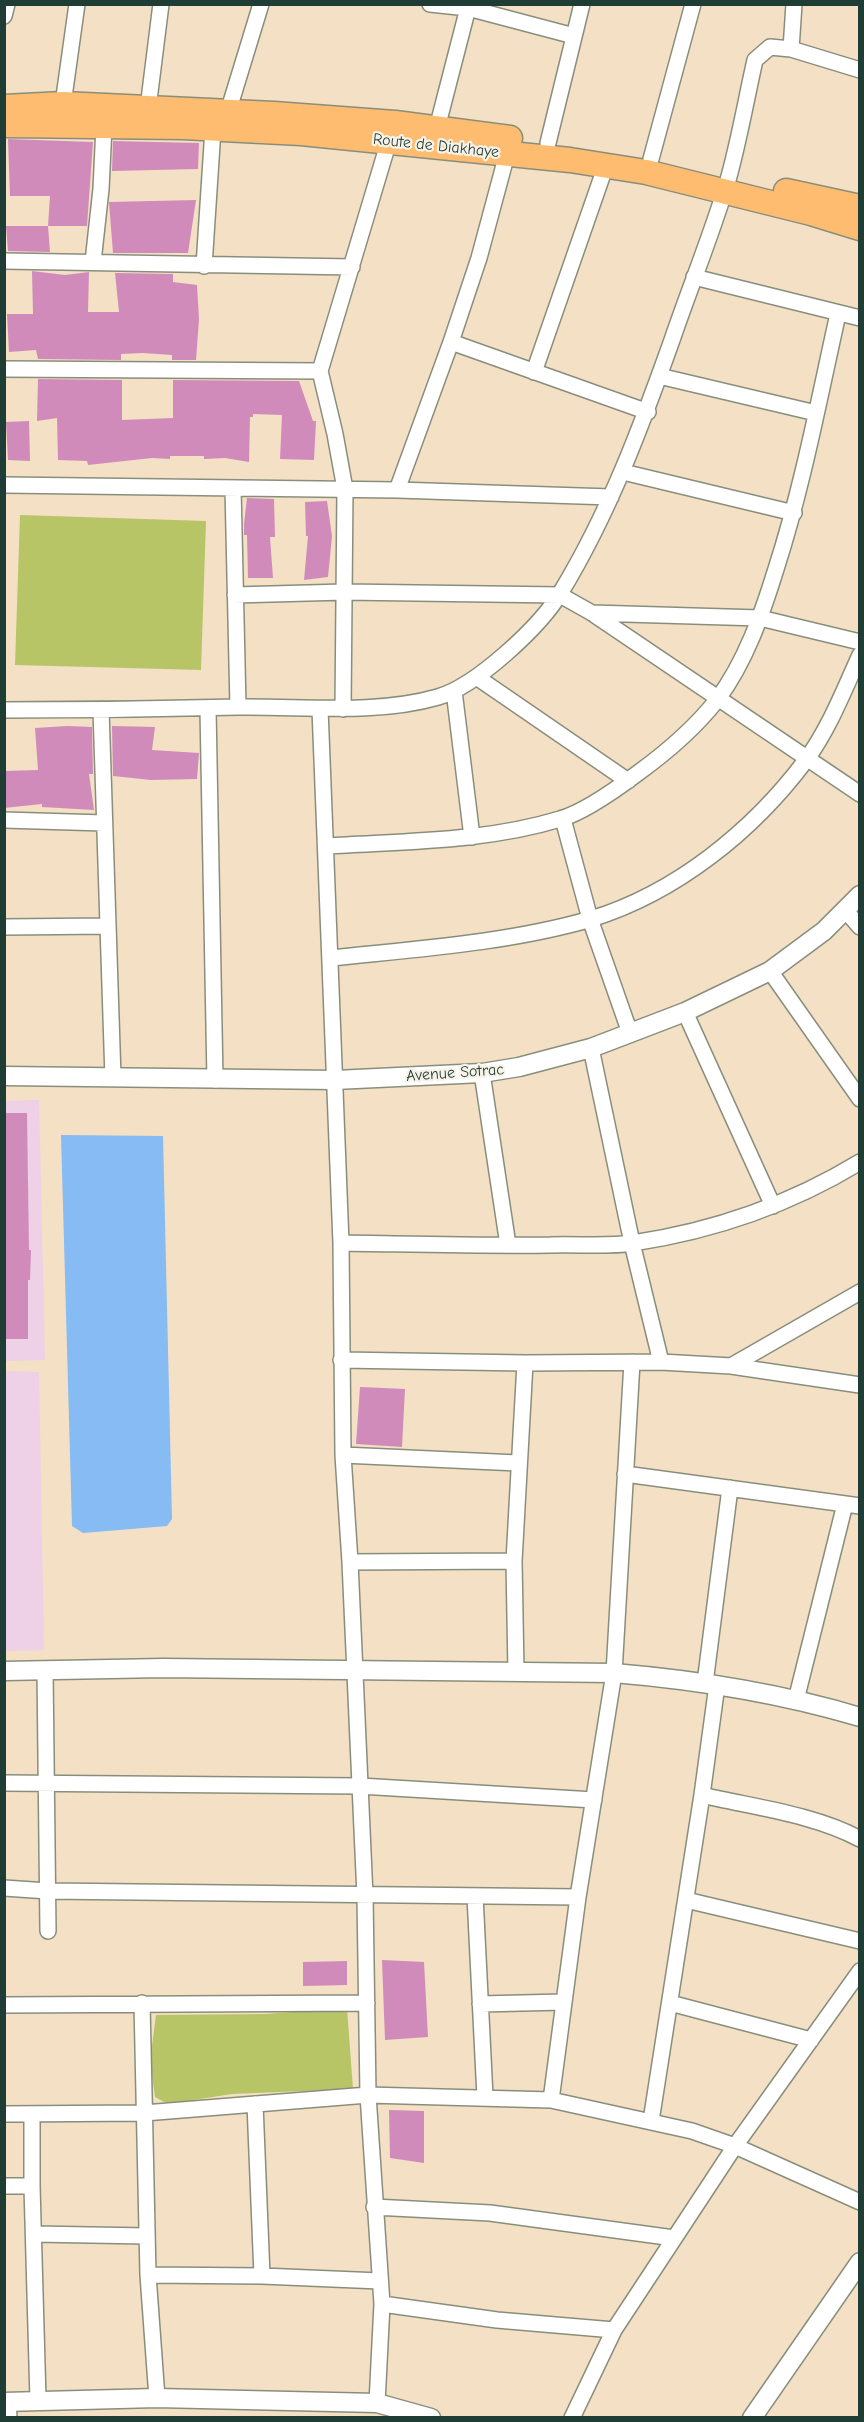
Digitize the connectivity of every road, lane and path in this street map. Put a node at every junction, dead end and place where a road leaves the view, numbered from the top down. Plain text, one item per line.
1 (7, 4) edge
2 (77, 4) edge
3 (161, 4) edge
4 (261, 4) edge
5 (430, 4) edge
6 (582, 4) edge
7 (693, 4) edge
8 (794, 4) edge
9 (469, 6) edge
10 (4, 16) edge
11 (573, 36) junction
12 (791, 50) junction
13 (860, 70) edge
14 (63, 104) junction
15 (4, 107) edge
16 (148, 108) junction
17 (220, 120) junction
18 (4, 125) edge
19 (104, 126) junction
20 (437, 128) junction
21 (392, 132) junction
22 (548, 143) junction
23 (507, 154) junction
24 (651, 159) junction
25 (606, 165) junction
26 (726, 185) junction
27 (860, 207) edge
28 (860, 228) edge
29 (4, 261) edge
30 (93, 262) junction
31 (204, 266) junction
32 (352, 267) junction
33 (694, 278) junction
34 (838, 314) junction
35 (860, 318) edge
36 (451, 342) junction
37 (4, 369) edge
38 (320, 370) junction
39 (534, 372) junction
40 (659, 376) junction
41 (648, 412) junction
42 (816, 413) junction
43 (623, 472) junction
44 (4, 485) edge
45 (233, 488) junction
46 (345, 489) junction
47 (397, 490) junction
48 (611, 497) junction
49 (794, 513) junction
50 (344, 592) junction
51 (235, 595) junction
52 (560, 595) junction
53 (592, 612) junction
54 (760, 618) junction
55 (860, 642) edge
56 (860, 655) edge
57 (478, 678) junction
58 (454, 692) junction
59 (717, 699) junction
60 (238, 707) junction
61 (208, 709) junction
62 (320, 709) junction
63 (344, 709) junction
64 (4, 710) edge
65 (101, 710) junction
66 (807, 760) junction
67 (628, 781) junction
68 (860, 794) edge
69 (563, 819) junction
70 (4, 820) edge
71 (104, 823) junction
72 (472, 837) junction
73 (327, 846) junction
74 (860, 895) edge
75 (846, 911) junction
76 (590, 919) junction
77 (108, 926) junction
78 (4, 927) edge
79 (860, 927) edge
80 (331, 958) junction
81 (770, 971) junction
82 (686, 1012) junction
83 (630, 1033) junction
84 (591, 1048) junction
85 (482, 1073) junction
86 (4, 1076) edge
87 (113, 1078) junction
88 (215, 1080) junction
89 (335, 1080) junction
90 (860, 1099) edge
91 (860, 1162) edge
92 (773, 1206) junction
93 (341, 1243) junction
94 (632, 1243) junction
95 (508, 1245) junction
96 (860, 1292) edge
97 (341, 1360) junction
98 (632, 1362) junction
99 (661, 1362) junction
100 (525, 1363) junction
101 (731, 1366) junction
102 (860, 1385) edge
103 (343, 1455) junction
104 (518, 1463) junction
105 (625, 1474) junction
106 (730, 1488) junction
107 (852, 1505) edge
108 (514, 1561) junction
109 (350, 1562) junction
110 (45, 1670) junction
111 (354, 1670) junction
112 (4, 1671) edge
113 (516, 1672) junction
114 (614, 1673) junction
115 (711, 1684) junction
116 (796, 1700) junction
117 (860, 1717) edge
118 (4, 1783) edge
119 (48, 1783) junction
120 (360, 1786) junction
121 (702, 1795) junction
122 (594, 1800) junction
123 (860, 1839) edge
124 (4, 1888) edge
125 (48, 1891) junction
126 (365, 1896) junction
127 (475, 1896) junction
128 (578, 1897) junction
129 (686, 1900) junction
130 (48, 1931) dead end
131 (860, 1941) edge
132 (860, 1971) edge
133 (564, 2002) junction
134 (142, 2003) junction
135 (367, 2003) junction
136 (670, 2003) junction
137 (480, 2004) junction
138 (4, 2005) edge
139 (811, 2040) junction
140 (368, 2095) junction
141 (485, 2097) junction
142 (551, 2100) junction
143 (255, 2104) junction
144 (144, 2113) junction
145 (4, 2114) edge
146 (32, 2114) junction
147 (651, 2121) junction
148 (735, 2146) junction
149 (4, 2186) edge
150 (32, 2186) junction
151 (860, 2202) edge
152 (374, 2207) junction
153 (34, 2234) junction
154 (147, 2236) junction
155 (674, 2238) junction
156 (860, 2262) edge
157 (148, 2275) junction
158 (262, 2276) junction
159 (380, 2281) junction
160 (382, 2304) junction
161 (614, 2330) junction
162 (157, 2398) junction
163 (38, 2400) junction
164 (377, 2403) junction
165 (7, 2407) edge
166 (431, 2418) edge
167 (572, 2418) edge
168 (752, 2418) edge

1 - 10 street
2 - 14 street
3 - 16 street
4 - 17 street
5 - 9 street
6 - 11 street
7 - 24 street
8 - 12 street
9 - 11 street
9 - 20 street
11 - 22 street
12 - 13 street
12 - 26 street
14 - 15 main road, Route de Diakhaye
14 - 16 main road, Route de Diakhaye
16 - 17 main road, Route de Diakhaye
17 - 19 main road, Route de Diakhaye
17 - 21 main road, Route de Diakhaye
17 - 31 street
18 - 19 main road, Route de Diakhaye
19 - 30 street
20 - 21 main road, Route de Diakhaye
20 - 22 main road, Route de Diakhaye
21 - 23 main road, Route de Diakhaye
21 - 32 street
22 - 24 main road, Route de Diakhaye
23 - 25 main road, Route de Diakhaye
23 - 36 street
24 - 26 main road, Route de Diakhaye
25 - 26 main road, Route de Diakhaye
25 - 39 street
26 - 27 main road, Route de Diakhaye
26 - 28 main road, Route de Diakhaye
26 - 33 street
29 - 30 street
30 - 31 street
31 - 32 street
32 - 38 street
33 - 34 street
33 - 40 street
34 - 35 street
34 - 42 street
36 - 39 street
36 - 47 street
37 - 38 street
38 - 46 street
39 - 41 street
40 - 41 street
40 - 42 street
41 - 43 street
42 - 49 street
43 - 48 street
43 - 49 street
44 - 45 street
45 - 46 street
45 - 51 street
46 - 47 street
46 - 50 street
47 - 48 street
48 - 52 street
49 - 54 street
50 - 51 street
50 - 52 street
50 - 63 street
51 - 60 street
52 - 53 street
52 - 57 street
53 - 54 street
53 - 59 street
54 - 55 street
54 - 59 street
56 - 66 street
57 - 58 street
57 - 67 street
58 - 63 street
58 - 72 street
59 - 66 street
59 - 67 street
60 - 61 street
60 - 62 street
61 - 65 street
61 - 88 street
62 - 63 street
62 - 73 street
64 - 65 street
65 - 71 street
66 - 68 street
66 - 76 street
67 - 69 street
69 - 72 street
69 - 76 street
70 - 71 street
71 - 77 street
72 - 73 street
73 - 80 street
74 - 75 street, Avenue Sotrac
75 - 79 street
75 - 81 street, Avenue Sotrac
76 - 80 street
76 - 83 street
77 - 78 street
77 - 87 street
80 - 89 street
81 - 82 street, Avenue Sotrac
81 - 90 street
82 - 83 street, Avenue Sotrac
82 - 92 street
83 - 84 street, Avenue Sotrac
84 - 85 street, Avenue Sotrac
84 - 94 street
85 - 89 street, Avenue Sotrac
85 - 95 street
86 - 87 street, Avenue Sotrac
87 - 88 street, Avenue Sotrac
88 - 89 street, Avenue Sotrac
89 - 93 street
91 - 92 street
92 - 94 street
93 - 95 street
93 - 97 street
94 - 95 street
94 - 99 street
96 - 101 street
97 - 100 street
97 - 103 street
98 - 99 street
98 - 100 street
98 - 105 street
99 - 101 street
100 - 104 street
101 - 102 street
103 - 104 street
103 - 109 street
104 - 108 street
105 - 106 street
105 - 114 street
106 - 107 street
106 - 115 street
107 - 116 street
108 - 109 street
108 - 113 street
109 - 111 street
110 - 111 street
110 - 112 street
110 - 119 street
111 - 113 street
111 - 120 street
113 - 114 street
114 - 115 street
114 - 122 street
115 - 116 street
115 - 121 street
116 - 117 street
118 - 119 street
119 - 120 street
119 - 125 street
120 - 122 street
120 - 126 street
121 - 123 street
121 - 129 street
122 - 128 street
124 - 125 street
125 - 126 street
125 - 130 street
126 - 127 street
126 - 135 street
127 - 128 street
127 - 137 street
128 - 133 street
129 - 131 street
129 - 136 street
132 - 139 street
133 - 137 street
133 - 142 street
134 - 135 street
134 - 138 street
134 - 144 street
135 - 140 street
136 - 139 street
136 - 147 street
137 - 141 street
139 - 148 street
140 - 141 street
140 - 143 street
140 - 152 street
141 - 142 street
142 - 147 street
143 - 144 street
143 - 158 street
144 - 146 street
144 - 154 street
145 - 146 street
146 - 150 street
147 - 148 street
148 - 151 street
148 - 155 street
149 - 150 street
150 - 153 street
152 - 155 street
152 - 159 street
153 - 154 street
153 - 163 street
154 - 157 street
155 - 161 street
156 - 168 street
157 - 158 street
157 - 162 street
158 - 159 street
159 - 160 street
160 - 161 street
160 - 164 street
161 - 167 street
162 - 163 street
162 - 164 street
163 - 165 street
164 - 166 street

